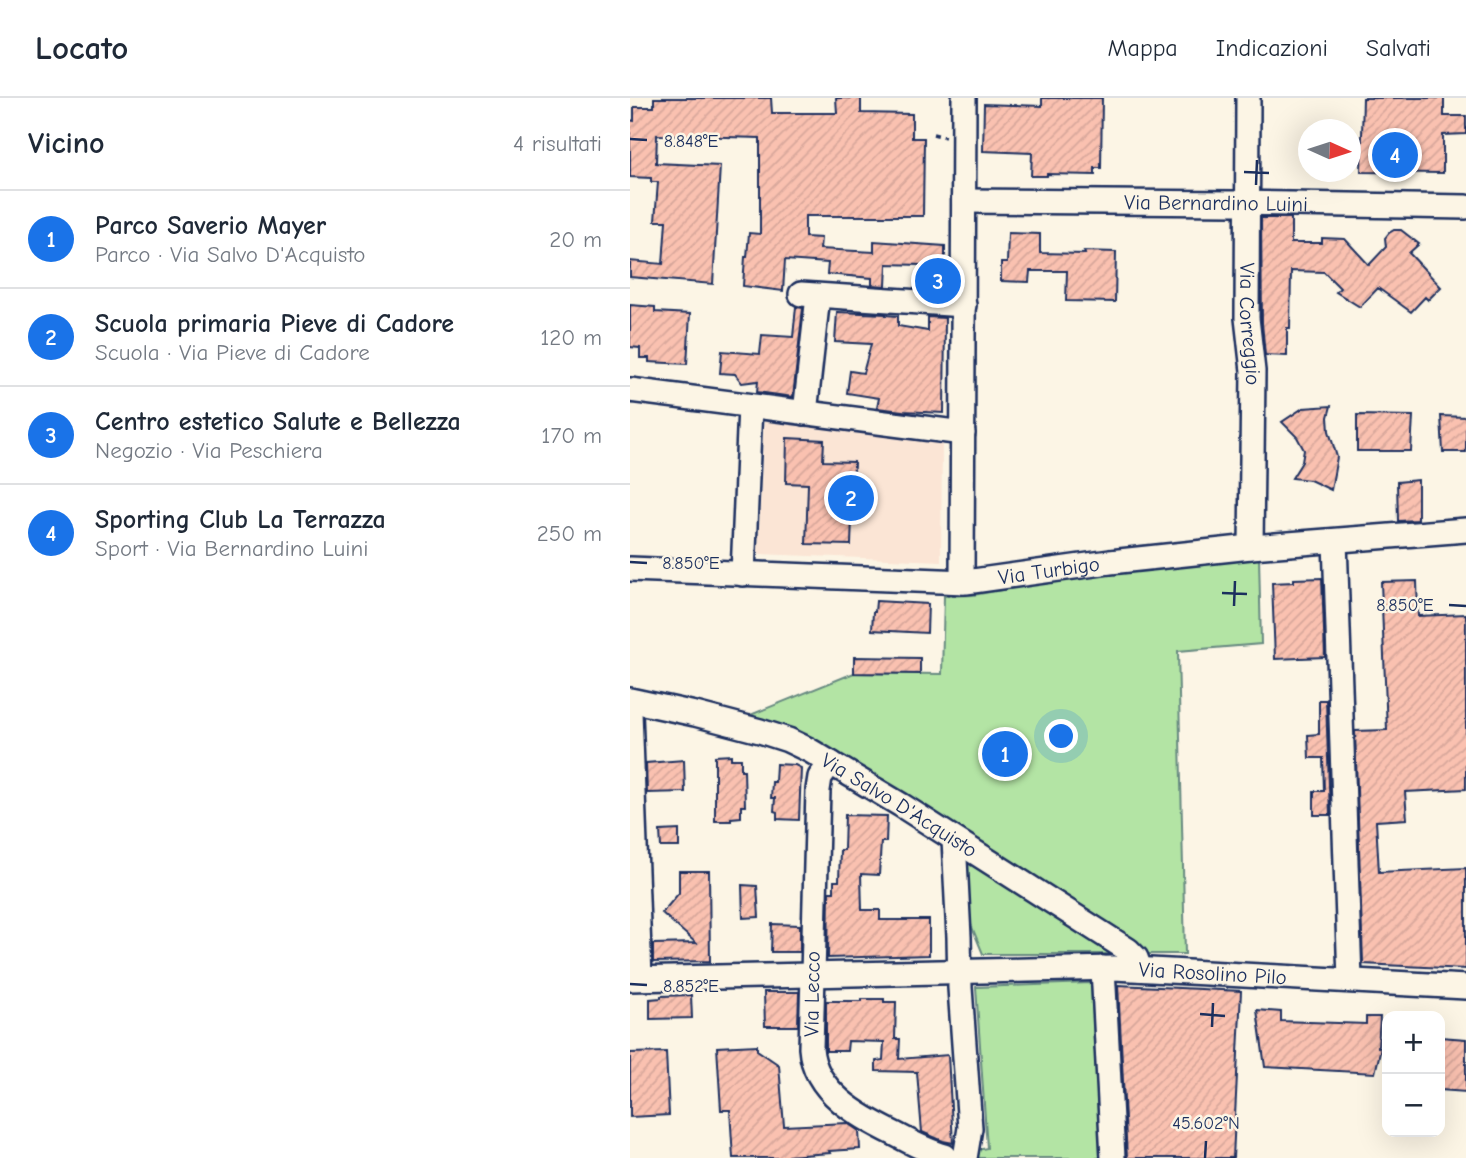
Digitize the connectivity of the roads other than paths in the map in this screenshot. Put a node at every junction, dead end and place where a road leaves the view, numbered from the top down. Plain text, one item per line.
1 (964, 98) edge
2 (1248, 98) edge
3 (964, 201) junction
4 (1247, 203) junction
5 (1466, 207) edge
6 (964, 306) junction
7 (630, 390) edge
8 (750, 406) junction
9 (805, 413) junction
10 (963, 433) junction
11 (1466, 530) edge
12 (1335, 541) junction
13 (1251, 547) junction
14 (630, 569) edge
15 (743, 574) junction
16 (962, 582) junction
17 (630, 700) edge
18 (630, 712) edge
19 (831, 764) junction
20 (954, 840) junction
21 (1103, 968) junction
22 (1140, 969) junction
23 (960, 971) junction
24 (813, 975) junction
25 (635, 979) edge
26 (1350, 980) junction
27 (1466, 987) edge
28 (954, 1157) edge
29 (1113, 1158) edge

1 - 3 street
2 - 4 street, Via Correggio
3 - 4 street, Via Bernardino Luini
3 - 6 street
4 - 5 street, Via Bernardino Luini
4 - 13 street, Via Correggio
6 - 9 street
6 - 10 street
7 - 8 street
8 - 9 street
8 - 15 street
9 - 10 street
10 - 16 street
11 - 12 street, Via Turbigo
12 - 13 street, Via Turbigo
12 - 26 street
13 - 16 street, Via Turbigo
14 - 15 street, Via Turbigo
15 - 16 street, Via Turbigo
17 - 19 street, Via Salvo D'Acquisto
18 - 25 street
19 - 20 street, Via Salvo D'Acquisto
19 - 24 street, Via Lecco
20 - 22 street, Via Salvo D'Acquisto
20 - 23 street
21 - 22 street, Via Rosolino Pilo
21 - 23 street, Via Rosolino Pilo
21 - 29 street
22 - 26 street, Via Rosolino Pilo
23 - 24 street, Via Rosolino Pilo
23 - 28 street
24 - 25 street, Via Rosolino Pilo
24 - 28 street, Via Lecco
26 - 27 street, Via Rosolino Pilo

